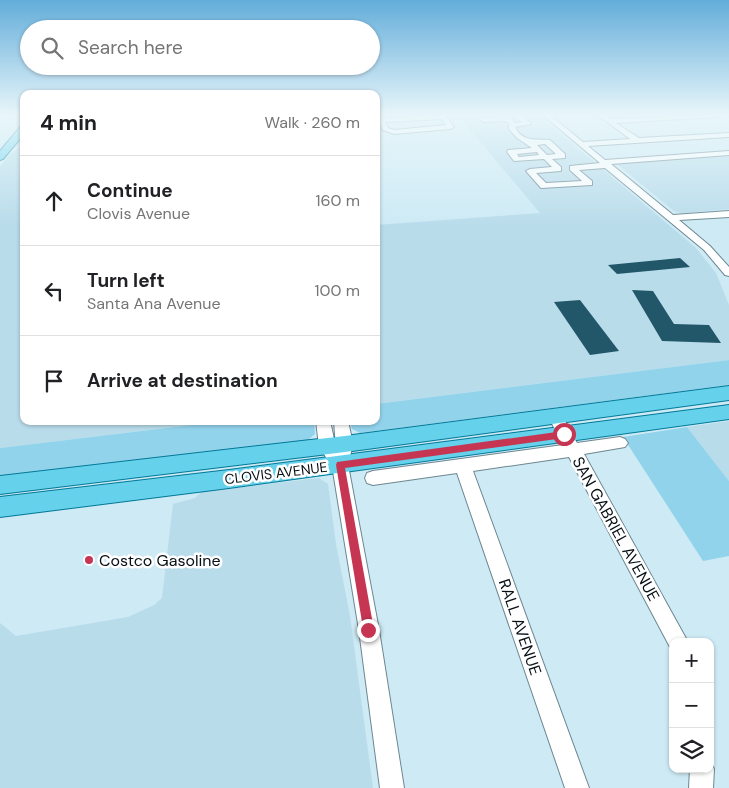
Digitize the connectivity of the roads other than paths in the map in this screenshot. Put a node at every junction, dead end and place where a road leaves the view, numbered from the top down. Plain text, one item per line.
1 (514, 152) edge
2 (540, 152) edge
3 (557, 152) edge
4 (592, 152) edge
5 (729, 153) edge
6 (545, 157) junction
7 (606, 163) junction
8 (573, 168) junction
9 (558, 169) junction
10 (729, 214) edge
11 (672, 218) junction
12 (729, 273) edge
13 (729, 393) edge
14 (729, 412) edge
15 (554, 416) junction
16 (326, 425) edge
17 (340, 425) edge
18 (569, 442) junction
19 (620, 443) dead end
20 (336, 445) junction
21 (340, 465) junction
22 (464, 466) junction
23 (373, 478) dead end
24 (0, 485) edge
25 (0, 506) edge
26 (676, 638) edge
27 (702, 773) edge
28 (392, 788) edge
29 (577, 788) edge
30 (701, 788) edge

1 - 6 street
2 - 6 street
3 - 6 street
4 - 7 street
5 - 7 street
6 - 9 street
7 - 8 street
7 - 11 street
8 - 9 street
8 - 9 street
10 - 11 street
11 - 12 street
13 - 15 main road, CLOVIS AVENUE
14 - 18 main road, CLOVIS AVENUE
15 - 18 street, SAN GABRIEL AVENUE
15 - 20 main road, CLOVIS AVENUE
16 - 20 street
17 - 20 street
18 - 19 street
18 - 21 main road, CLOVIS AVENUE
18 - 22 street
18 - 26 street, SAN GABRIEL AVENUE
20 - 21 street
20 - 24 main road, CLOVIS AVENUE
21 - 25 main road, CLOVIS AVENUE
21 - 28 street
22 - 23 street
22 - 29 street, RALL AVENUE
27 - 30 street

